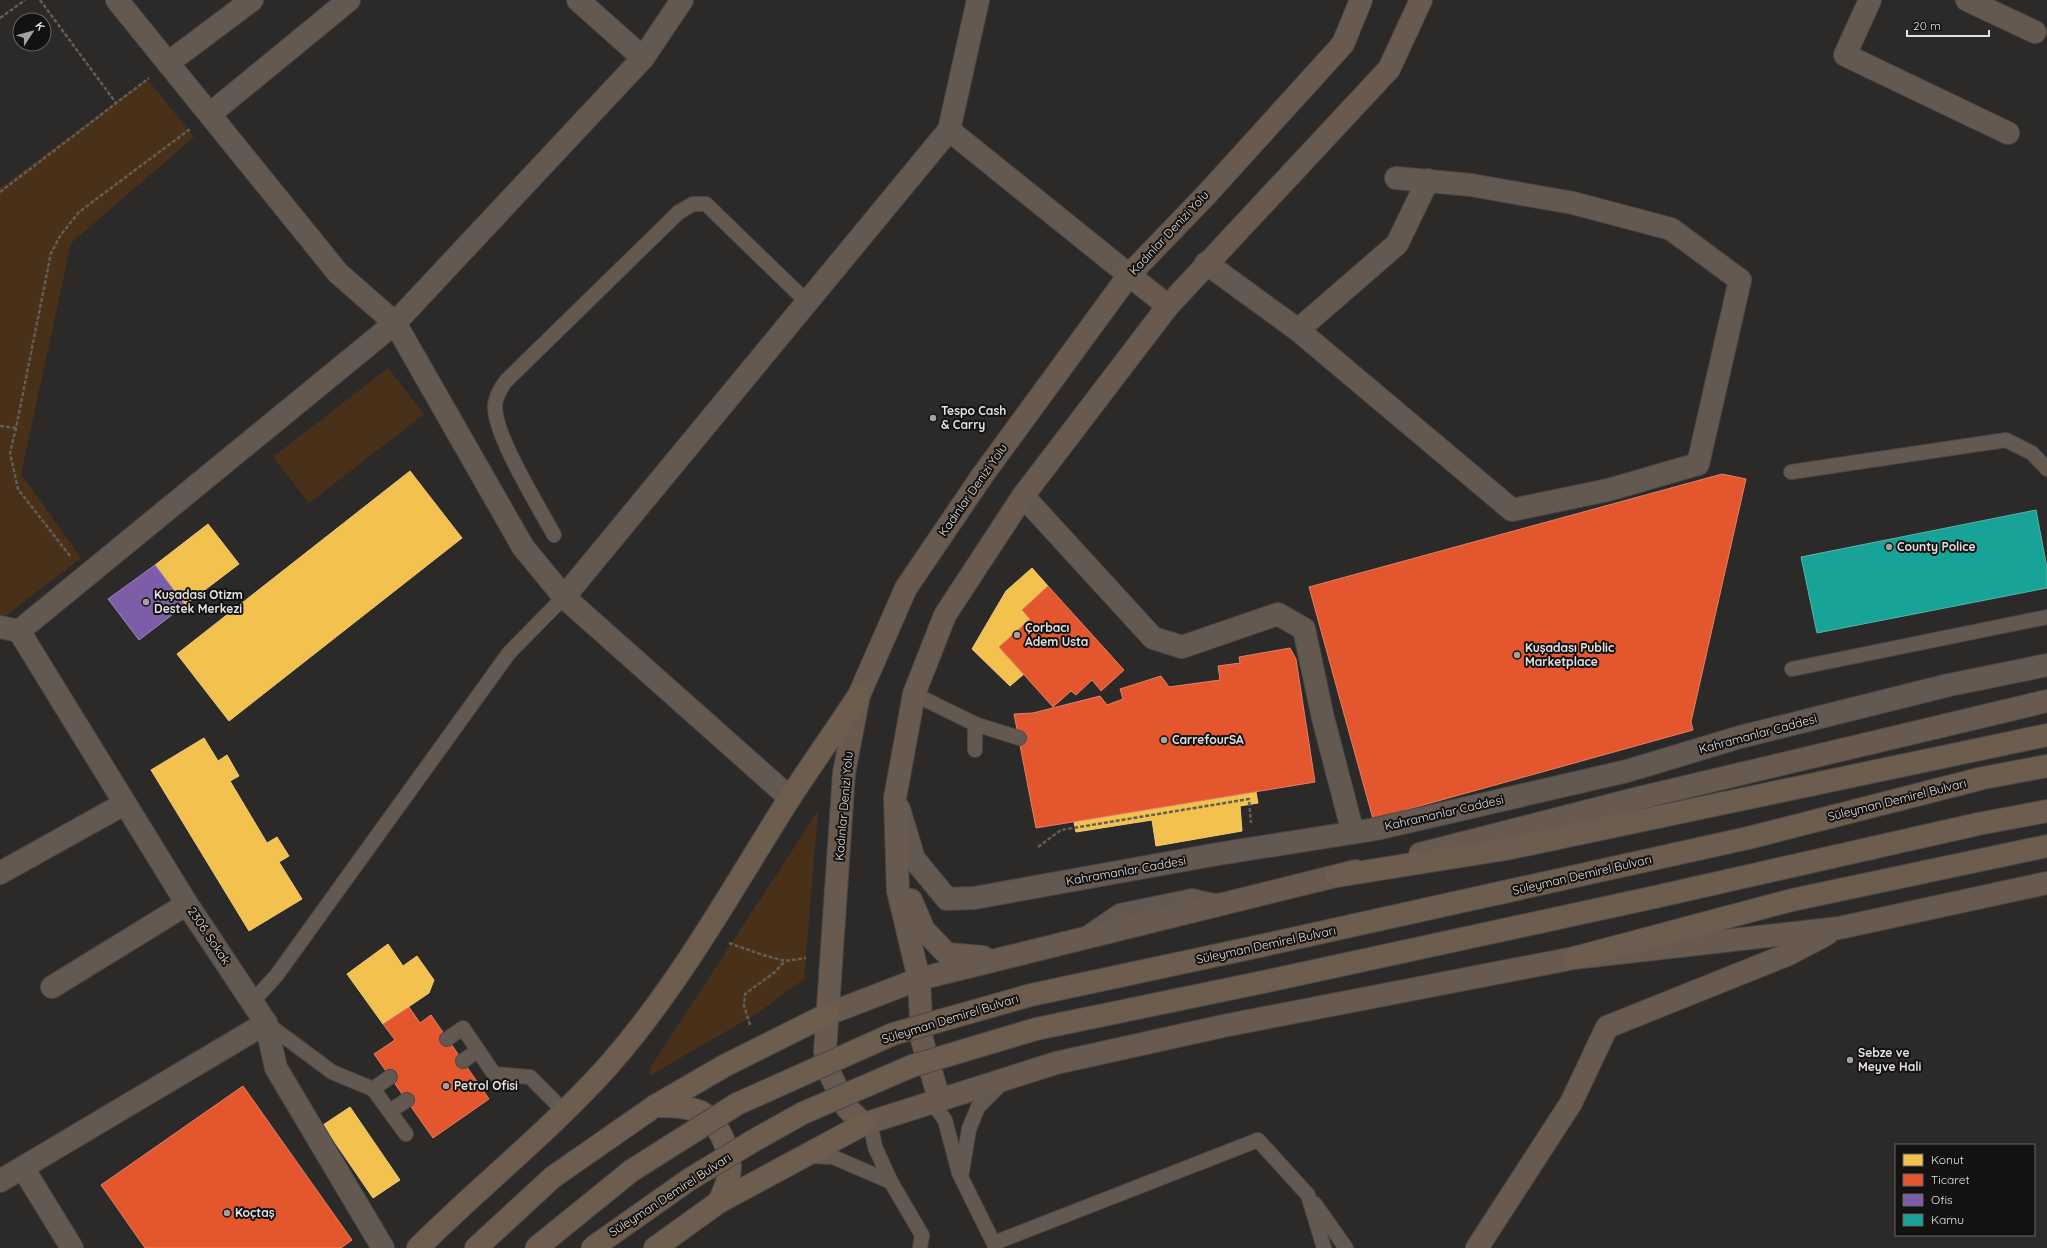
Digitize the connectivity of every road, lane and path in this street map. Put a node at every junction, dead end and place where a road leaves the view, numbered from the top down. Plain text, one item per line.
1 (24, 0) edge
2 (40, 0) edge
3 (117, 0) edge
4 (252, 0) edge
5 (349, 0) edge
6 (578, 0) edge
7 (682, 0) edge
8 (978, 0) edge
9 (1361, 0) edge
10 (1372, 0) edge
11 (1404, 0) edge
12 (1421, 0) edge
13 (1870, 0) edge
14 (1967, 0) edge
15 (0, 18) edge
16 (2035, 32) dead end
17 (1343, 44) junction
18 (643, 58) junction
19 (168, 63) junction
20 (1388, 69) junction
21 (116, 103) junction
22 (210, 114) junction
23 (949, 130) junction
24 (2008, 133) dead end
25 (1396, 178) dead end
26 (1428, 180) junction
27 (0, 192) edge
28 (1206, 263) junction
29 (1129, 275) junction
30 (807, 302) junction
31 (1168, 306) junction
32 (395, 322) junction
33 (1298, 330) junction
34 (0, 426) edge
35 (16, 428) junction
36 (2047, 469) edge
37 (1791, 472) dead end
38 (1023, 496) junction
39 (554, 535) dead end
40 (86, 576) junction
41 (564, 597) junction
42 (2047, 617) edge
43 (9, 629) edge
44 (2047, 665) edge
45 (1792, 669) dead end
46 (914, 694) junction
47 (859, 695) junction
48 (2047, 701) edge
49 (975, 724) junction
50 (2047, 735) edge
51 (1019, 738) dead end
52 (975, 750) dead end
53 (2047, 766) edge
54 (790, 798) junction
55 (895, 798) junction
56 (124, 804) junction
57 (2047, 812) edge
58 (1252, 827) dead end
59 (1353, 833) junction
60 (2047, 846) edge
61 (1038, 847) dead end
62 (898, 868) junction
63 (0, 873) edge
64 (1337, 876) junction
65 (2047, 883) edge
66 (188, 904) junction
67 (1839, 928) junction
68 (729, 943) dead end
69 (809, 957) dead end
70 (1000, 958) junction
71 (1574, 958) junction
72 (785, 961) junction
73 (919, 979) junction
74 (52, 987) dead end
75 (252, 1002) junction
76 (828, 1014) junction
77 (266, 1023) junction
78 (750, 1025) dead end
79 (447, 1039) dead end
80 (478, 1050) junction
81 (463, 1061) dead end
82 (1056, 1063) junction
83 (390, 1077) dead end
84 (373, 1089) junction
85 (407, 1100) dead end
86 (935, 1101) junction
87 (655, 1106) junction
88 (390, 1111) junction
89 (564, 1111) junction
90 (867, 1123) junction
91 (406, 1134) dead end
92 (803, 1156) junction
93 (23, 1168) junction
94 (961, 1177) junction
95 (0, 1181) edge
96 (891, 1182) junction
97 (1308, 1195) junction
98 (719, 1202) junction
99 (995, 1246) edge
100 (72, 1248) edge
101 (383, 1248) edge
102 (418, 1248) edge
103 (476, 1248) edge
104 (536, 1248) edge
105 (592, 1248) edge
106 (655, 1248) edge
107 (920, 1248) edge
108 (1324, 1248) edge
109 (1346, 1248) edge
110 (1477, 1248) edge

1 - 15 path
2 - 21 path
3 - 19 street
4 - 19 street
5 - 22 street
6 - 18 street
7 - 18 street
8 - 23 street
9 - 17 main road, Kadınlar Denizi Yolu
10 - 17 main road
11 - 20 main road
12 - 20 main road
13 - 24 street
14 - 16 street
17 - 29 main road, Kadınlar Denizi Yolu
18 - 32 street
19 - 21 path
19 - 22 street
20 - 28 main road
21 - 27 path
22 - 32 street
22 - 35 path
23 - 29 street
23 - 30 street
25 - 26 street
26 - 33 street
26 - 33 street
28 - 31 main road
28 - 33 street
29 - 31 main road
29 - 47 main road, Kadınlar Denizi Yolu
30 - 39 lane
30 - 41 street
31 - 38 main road
32 - 40 street
32 - 41 street
34 - 35 path
35 - 40 path
36 - 37 lane
38 - 46 main road
38 - 59 street
40 - 43 street
41 - 54 street
41 - 75 lane
42 - 45 lane
43 - 56 street, 2306. Sokak
44 - 59 street, Kahramanlar Caddesi
46 - 49 lane
46 - 55 main road
47 - 54 highway
47 - 76 main road, Kadınlar Denizi Yolu
48 - 64 main road
49 - 51 lane
49 - 52 lane
50 - 64 highway
53 - 104 highway, Süleyman Demirel Bulvarı, bridge
54 - 89 highway
55 - 59 street, Kahramanlar Caddesi
55 - 62 main road
56 - 63 street
56 - 66 street, 2306. Sokak
57 - 105 highway, Süleyman Demirel Bulvarı, bridge
58 - 61 path
60 - 71 highway
62 - 70 main road
62 - 73 main road
64 - 70 main road
65 - 67 main road
66 - 74 street
66 - 75 street, 2306. Sokak
67 - 71 main road
67 - 110 main road
68 - 72 path
69 - 72 path
70 - 73 main road
71 - 82 main road
72 - 78 path
73 - 76 main road
73 - 86 main road
75 - 77 street, 2306. Sokak
76 - 87 highway
76 - 90 main road, Kadınlar Denizi Yolu
77 - 84 lane
77 - 93 street
77 - 101 street, 2306. Sokak
79 - 80 lane
80 - 81 lane
80 - 89 lane
82 - 86 main road
82 - 94 lane
83 - 84 lane
84 - 88 lane
85 - 88 lane
86 - 90 main road
86 - 94 lane
87 - 98 highway
87 - 103 highway
88 - 91 lane
89 - 102 highway
90 - 92 highway
90 - 96 lane
92 - 96 lane
92 - 98 highway
93 - 95 street
93 - 100 street
94 - 99 lane
96 - 107 lane
97 - 99 lane
97 - 108 lane
97 - 109 lane
98 - 106 highway

